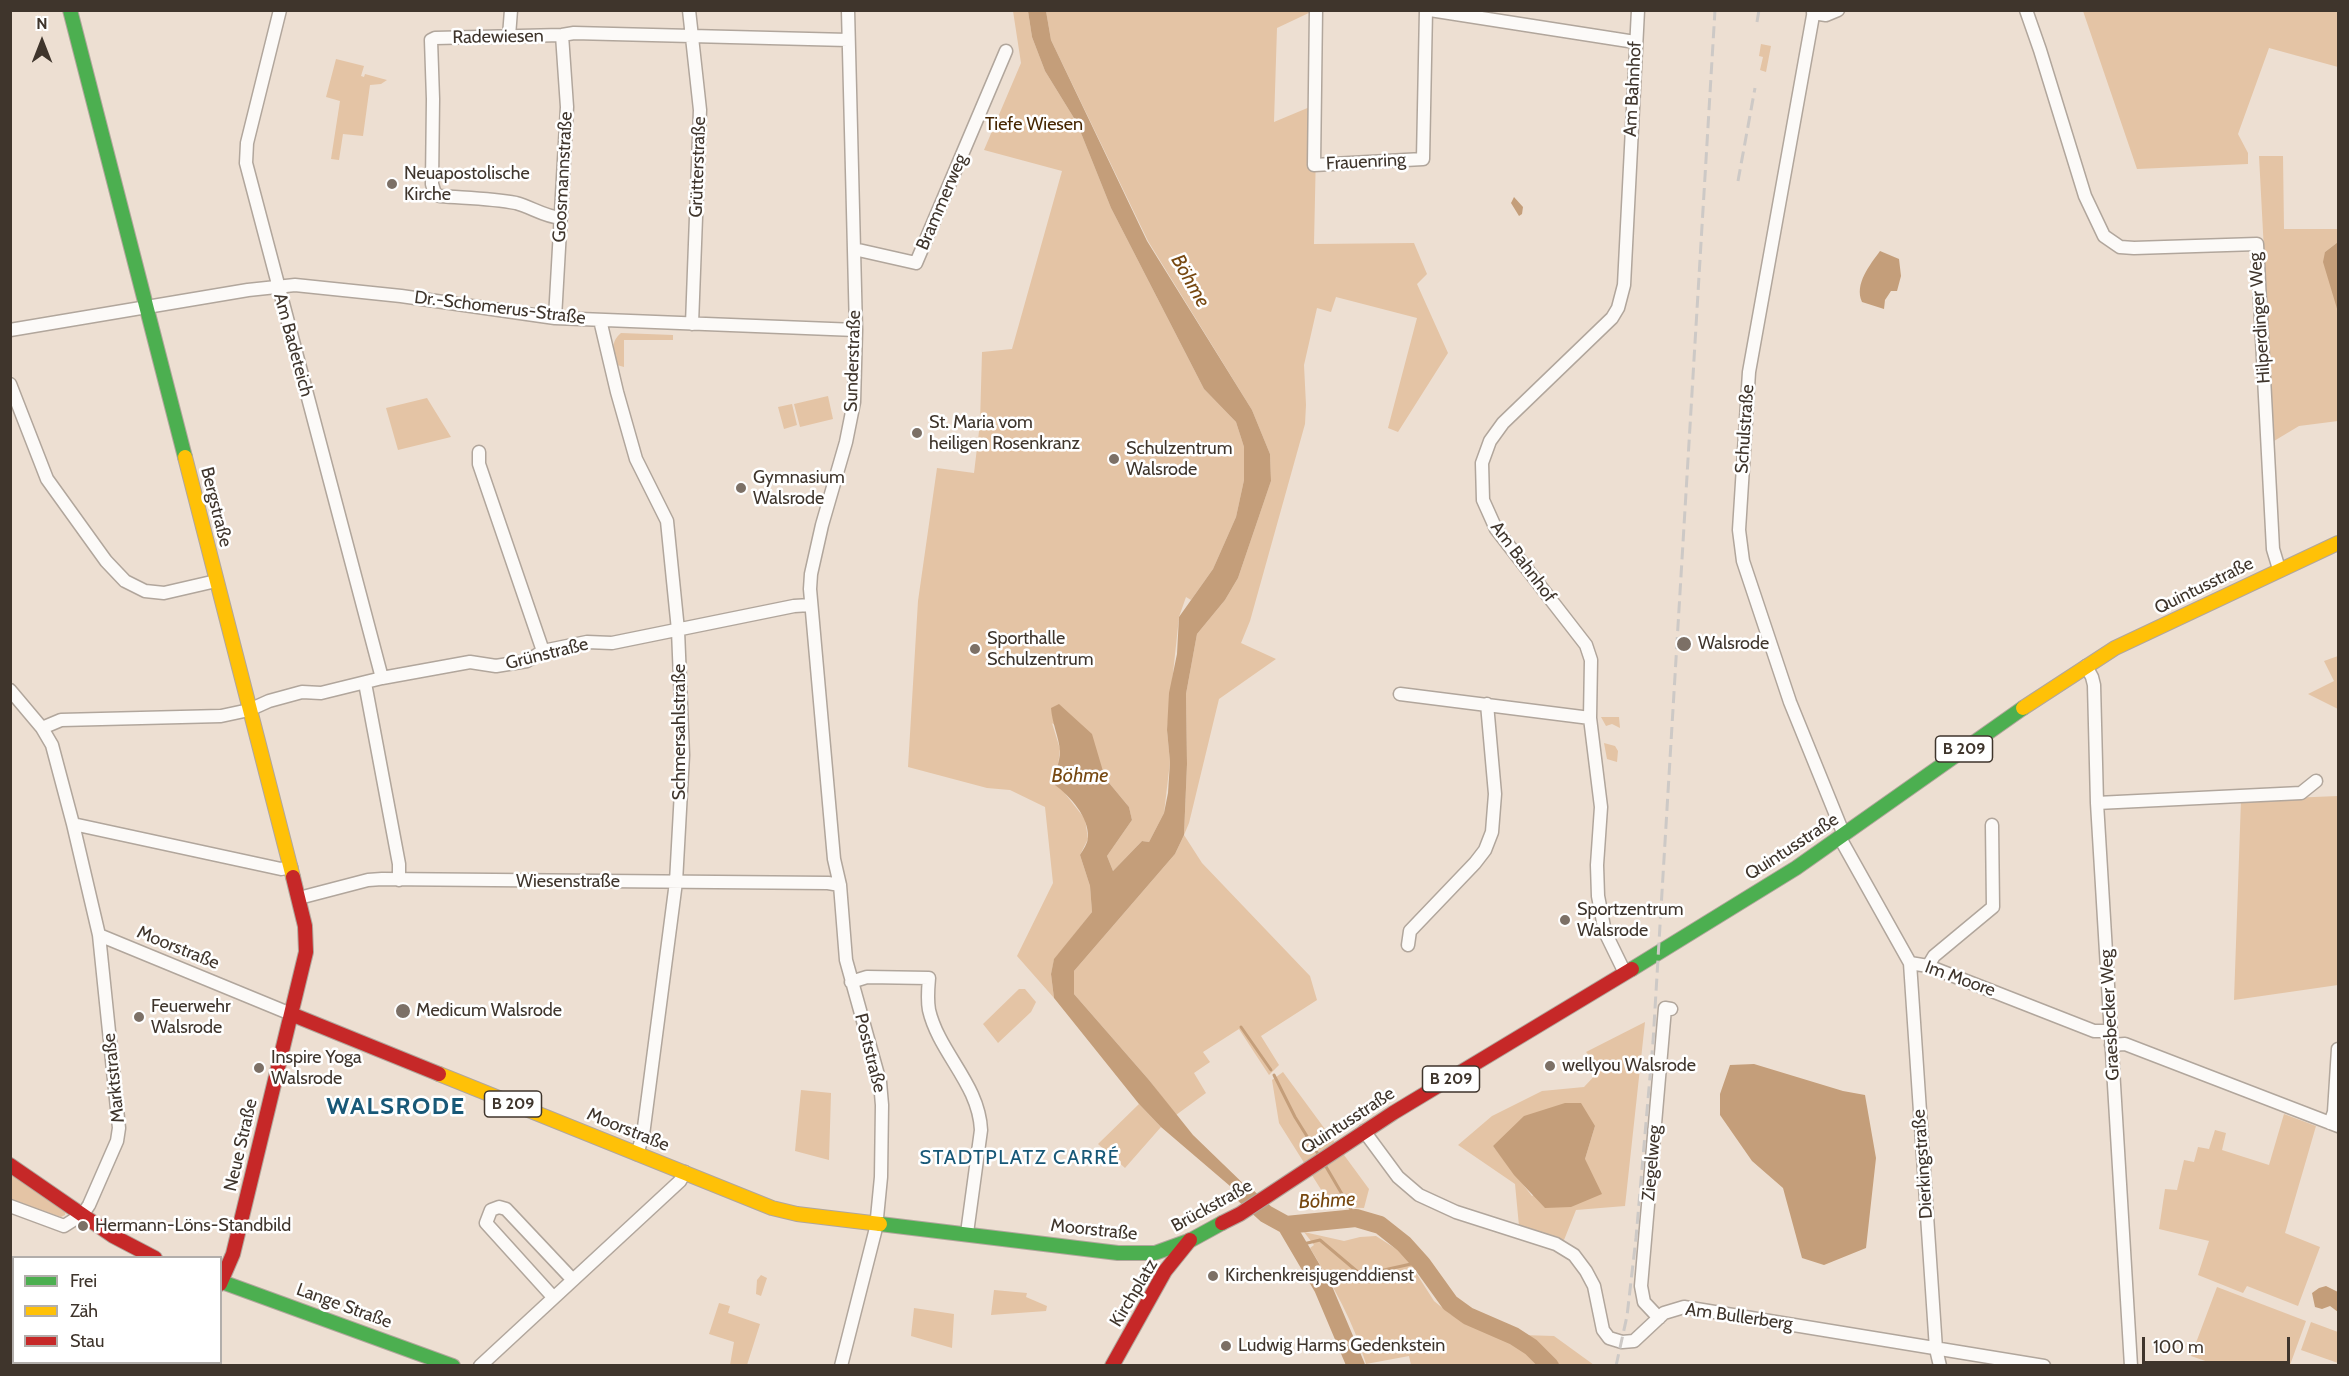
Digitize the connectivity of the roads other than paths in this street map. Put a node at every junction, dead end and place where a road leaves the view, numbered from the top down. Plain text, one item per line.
1 (70, 10) edge
2 (280, 10) edge
3 (511, 10) edge
4 (689, 10) edge
5 (848, 10) edge
6 (1316, 10) edge
7 (1428, 10) edge
8 (1638, 10) edge
9 (1838, 10) edge
10 (2026, 10) edge
11 (1813, 12) edge
12 (562, 35) junction
13 (690, 35) junction
14 (510, 36) junction
15 (848, 40) junction
16 (1635, 42) junction
17 (1006, 51) dead end
18 (561, 218) junction
19 (854, 249) junction
20 (277, 285) junction
21 (146, 307) junction
22 (555, 318) junction
23 (600, 320) junction
24 (692, 324) junction
25 (10, 330) edge
26 (856, 330) junction
27 (10, 384) edge
28 (479, 452) dead end
29 (2338, 543) edge
30 (2279, 568) junction
31 (216, 581) junction
32 (811, 605) junction
33 (678, 630) junction
34 (543, 651) junction
35 (2086, 666) junction
36 (381, 678) junction
37 (365, 683) junction
38 (10, 690) edge
39 (1400, 694) dead end
40 (1487, 704) junction
41 (249, 710) junction
42 (1590, 717) junction
43 (42, 728) junction
44 (2316, 781) dead end
45 (2097, 803) junction
46 (73, 824) junction
47 (1992, 825) dead end
48 (1842, 836) junction
49 (291, 867) junction
50 (399, 880) junction
51 (676, 882) junction
52 (840, 885) junction
53 (299, 898) junction
54 (99, 935) junction
55 (1408, 945) dead end
56 (1910, 963) junction
57 (1928, 966) junction
58 (1625, 973) junction
59 (851, 982) junction
60 (1671, 1009) dead end
61 (291, 1014) junction
62 (2110, 1031) junction
63 (2111, 1045) junction
64 (2338, 1048) edge
65 (2334, 1124) edge
66 (1364, 1131) junction
67 (637, 1154) junction
68 (10, 1165) edge
69 (685, 1172) junction
70 (1268, 1195) joint
71 (10, 1206) edge
72 (83, 1215) junction
73 (877, 1222) junction
74 (967, 1233) junction
75 (1191, 1240) junction
76 (1169, 1248) joint
77 (1155, 1253) junction
78 (153, 1256) edge
79 (1165, 1271) junction
80 (572, 1280) junction
81 (222, 1281) edge
82 (222, 1283) edge
83 (554, 1297) junction
84 (1659, 1318) junction
85 (1936, 1349) junction
86 (453, 1365) edge
87 (480, 1365) edge
88 (841, 1365) edge
89 (1112, 1365) edge
90 (1940, 1365) edge
91 (2044, 1365) edge
92 (2131, 1365) edge

1 - 21 main road, Bergstraße
2 - 20 street, Am Badeteich
3 - 14 street
4 - 13 street, Grütterstraße
5 - 15 street, Sunderstraße
6 - 7 street, Frauenring
7 - 16 street
8 - 16 street, Am Bahnhof
9 - 11 street
10 - 30 street, Hilperdinger Weg
11 - 48 street, Schulstraße
12 - 13 street, Radewiesen
12 - 14 street, Radewiesen
12 - 18 street, Goosmannstraße
13 - 15 street, Radewiesen
13 - 24 street, Grütterstraße
14 - 18 street, Radewiesen
15 - 19 street, Sunderstraße
16 - 42 street, Am Bahnhof
17 - 19 street, Brammerweg
18 - 22 street, Goosmannstraße
19 - 26 street, Sunderstraße
20 - 21 street, Dr.-Schomerus-Straße
20 - 22 street, Dr.-Schomerus-Straße
20 - 36 street, Am Badeteich
21 - 25 street, Dr.-Schomerus-Straße
21 - 31 main road, Bergstraße
22 - 23 street, Dr.-Schomerus-Straße
23 - 24 street, Dr.-Schomerus-Straße
23 - 33 street, Schmersahlstraße
24 - 26 street, Dr.-Schomerus-Straße
26 - 32 street, Sunderstraße
27 - 31 street
28 - 34 street
29 - 30 main road, Quintusstraße / B 209
30 - 35 main road, Quintusstraße / B 209
31 - 41 main road, Bergstraße
32 - 33 street, Grünstraße
32 - 52 street, Sunderstraße
33 - 34 street, Grünstraße
33 - 51 street, Schmersahlstraße
34 - 36 street, Grünstraße
35 - 45 street, Graesbecker Weg
35 - 48 main road, Quintusstraße / B 209
36 - 37 street, Grünstraße
37 - 41 street, Grünstraße
37 - 50 street
38 - 43 street, Marktstraße
39 - 40 street
40 - 42 street
40 - 55 street
41 - 43 street, Grünstraße
41 - 49 main road, Bergstraße
42 - 58 street, Am Bahnhof
43 - 46 street, Marktstraße
44 - 45 street
45 - 62 street, Graesbecker Weg
46 - 49 street
46 - 54 street, Marktstraße
47 - 57 street
48 - 56 street, Im Moore
48 - 58 main road, Quintusstraße / B 209
49 - 53 main road, Bergstraße
50 - 51 street, Wiesenstraße
50 - 53 street, Wiesenstraße
51 - 52 street, Wiesenstraße
51 - 67 street, Schmersahlstraße
52 - 59 street, Poststraße
53 - 61 main road, Bergstraße
54 - 61 street, Moorstraße
54 - 72 street, Marktstraße
56 - 57 street, Im Moore
56 - 85 street, Dierkingstraße
57 - 62 street, Im Moore
58 - 66 main road, Quintusstraße / B 209
59 - 73 street, Poststraße
59 - 74 street
60 - 84 street, Ziegelweg
61 - 67 main road, Moorstraße / B 209
61 - 81 main road, Neue Straße
62 - 63 street, Graesbecker Weg
63 - 65 street
63 - 92 street, Graesbecker Weg
64 - 65 street
66 - 70 main road, Quintusstraße / B 209
66 - 84 street, Am Bullerberg
67 - 69 main road, Moorstraße / B 209
68 - 72 main road
69 - 73 main road, Moorstraße / B 209
69 - 80 street
70 - 75 main road, Brückstraße / B 209
71 - 72 street
72 - 78 main road
73 - 74 main road, Moorstraße / B 209
73 - 88 street, Poststraße
74 - 77 main road, Moorstraße / B 209
75 - 76 main road, Brückstraße / B 209
75 - 79 main road, Kirchplatz / B 209
76 - 77 main road, Moorstraße / B 209
77 - 79 main road
79 - 89 main road, Kirchplatz / B 209
80 - 83 street
80 - 83 street
82 - 86 main road, Lange Straße
83 - 87 street
84 - 85 street, Am Bullerberg
85 - 90 street, Dierkingstraße
85 - 91 street, Am Bullerberg

